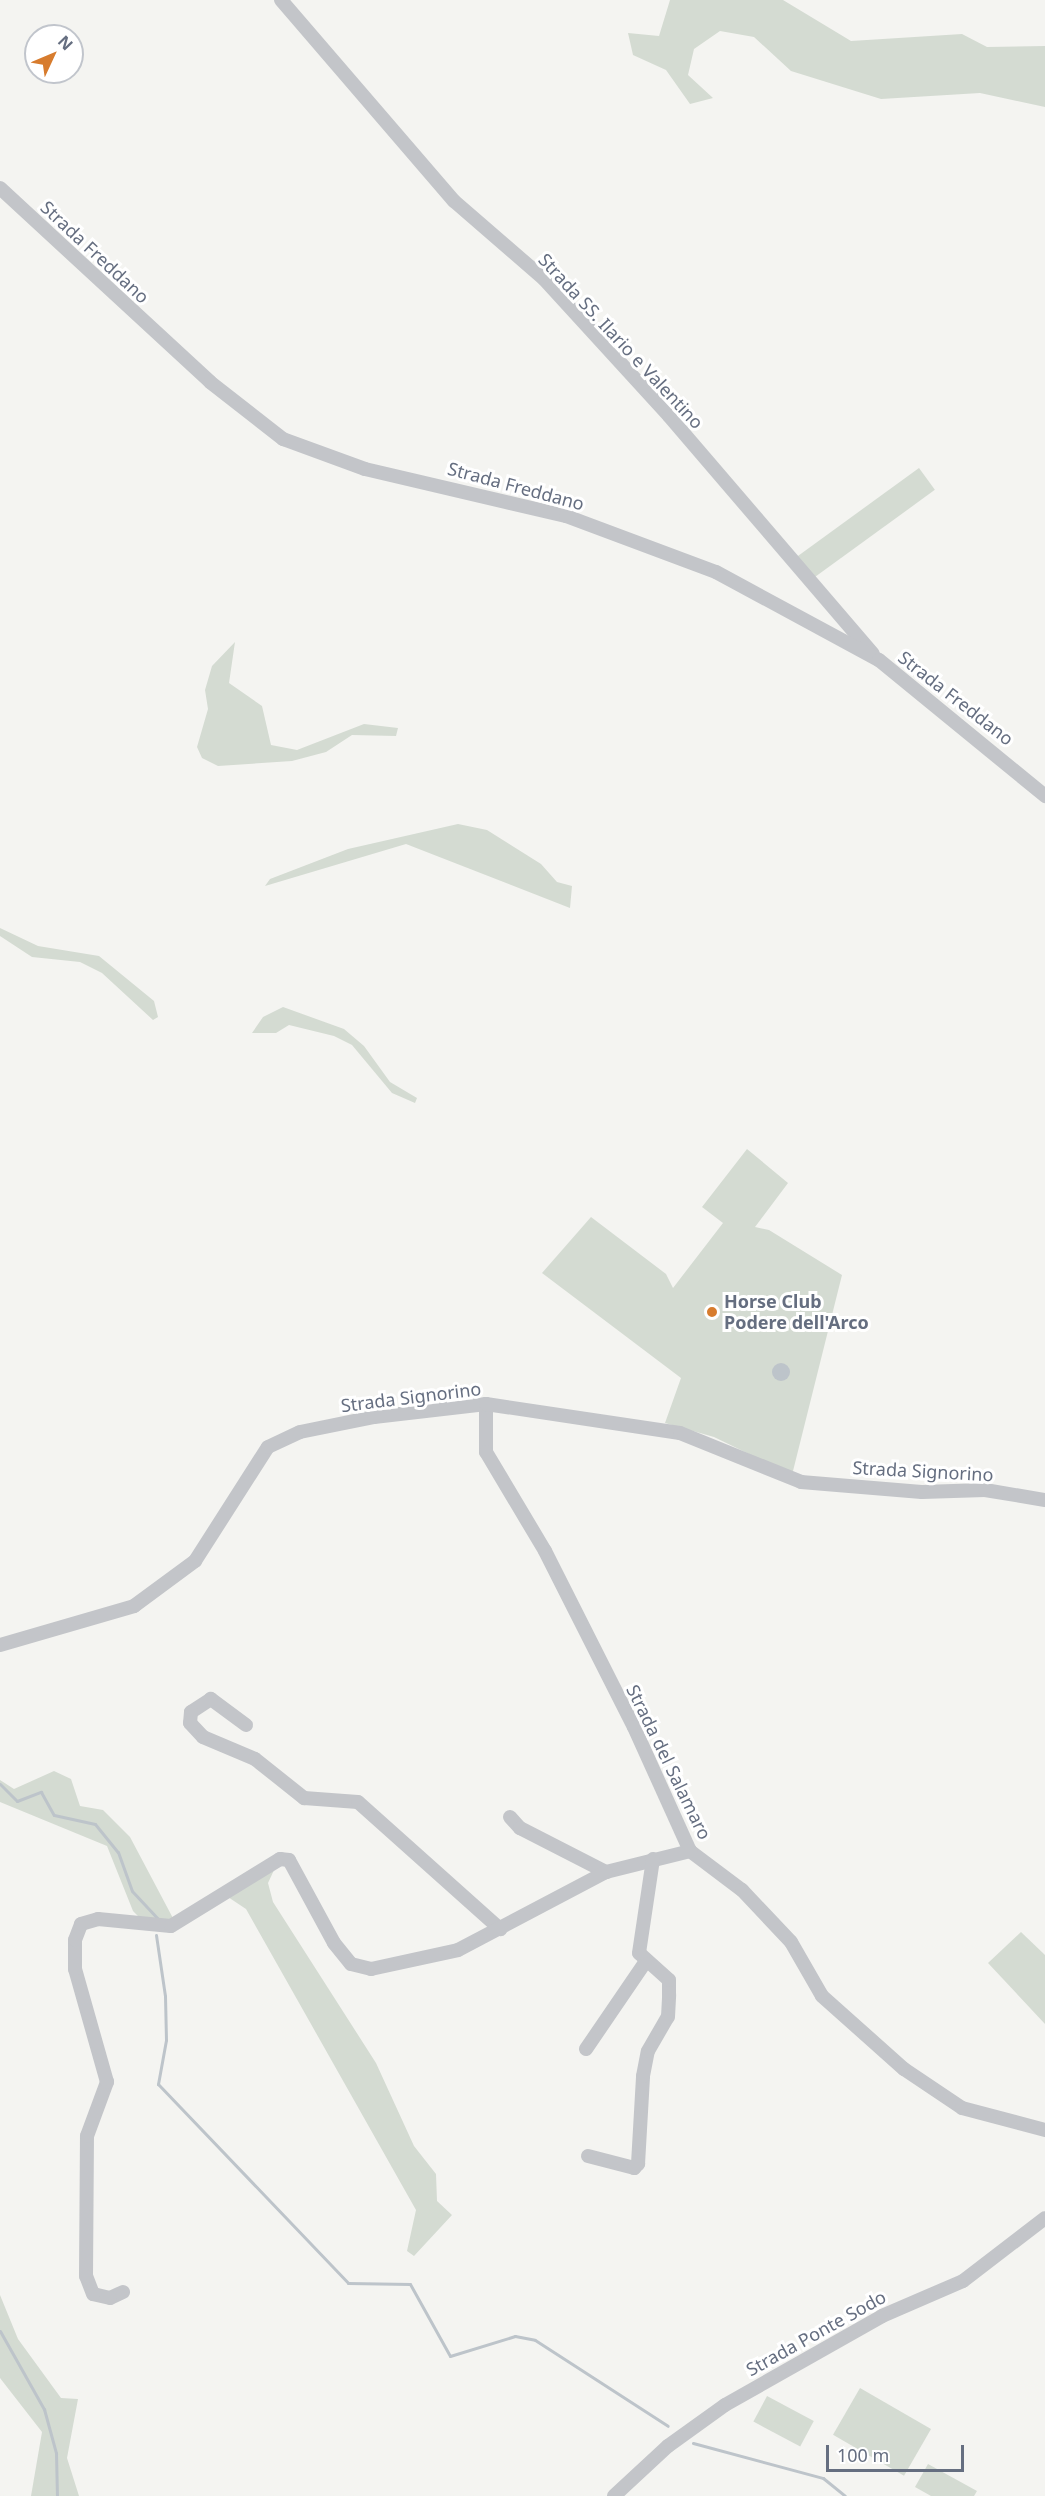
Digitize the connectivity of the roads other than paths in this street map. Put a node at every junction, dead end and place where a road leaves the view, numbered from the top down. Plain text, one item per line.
1 (281, 0) edge
2 (0, 188) edge
3 (879, 660) junction
4 (1045, 796) edge
5 (486, 1404) junction
6 (1045, 1500) edge
7 (0, 1645) edge
8 (246, 1725) dead end
9 (510, 1817) dead end
10 (690, 1851) junction
11 (653, 1859) junction
12 (606, 1872) junction
13 (500, 1929) junction
14 (646, 1961) junction
15 (585, 2049) dead end
16 (1045, 2130) edge
17 (588, 2156) dead end
18 (1045, 2218) edge
19 (123, 2292) dead end
20 (614, 2496) edge

1 - 3 street, Strada SS. Ilario e Valentino
2 - 3 street, Strada Freddano
3 - 4 street, Strada Freddano
5 - 6 street, Strada Signorino
5 - 7 street, Strada Signorino
5 - 10 street, Strada del Salamaro
8 - 13 street
9 - 12 street
10 - 11 street
10 - 16 street, Strada del Salamaro
11 - 12 street
11 - 14 street
12 - 13 street
13 - 19 street
14 - 15 street
14 - 17 street
18 - 20 street, Strada Ponte Sodo

